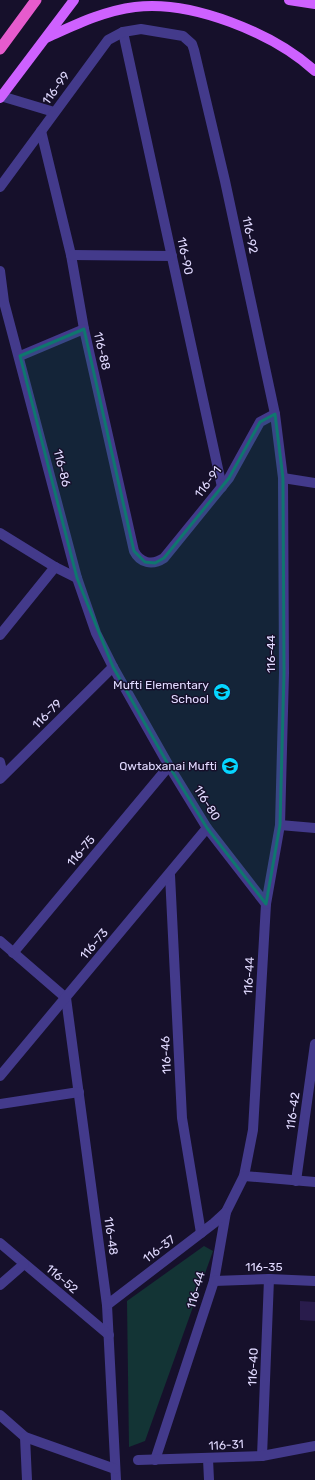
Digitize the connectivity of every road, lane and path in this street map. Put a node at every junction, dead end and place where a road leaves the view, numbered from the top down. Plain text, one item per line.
1 (36, 0) edge
2 (74, 0) edge
3 (289, 0) edge
4 (315, 4) edge
5 (150, 30) joint
6 (123, 32) junction
7 (46, 38) junction
8 (0, 49) edge
9 (315, 71) edge
10 (1, 97) edge
11 (54, 112) junction
12 (41, 131) junction
13 (0, 187) edge
14 (71, 255) junction
15 (172, 256) junction
16 (0, 272) edge
17 (2, 298) edge
18 (84, 329) junction
19 (20, 356) junction
20 (275, 414) junction
21 (283, 478) junction
22 (315, 483) edge
23 (222, 487) junction
24 (0, 533) edge
25 (155, 563) joint
26 (56, 567) junction
27 (77, 578) junction
28 (0, 635) edge
29 (113, 667) junction
30 (0, 762) edge
31 (169, 766) junction
32 (2, 777) edge
33 (280, 825) junction
34 (207, 828) junction
35 (315, 828) edge
36 (170, 875) junction
37 (266, 904) junction
38 (0, 941) edge
39 (13, 953) junction
40 (66, 998) junction
41 (315, 1044) edge
42 (0, 1076) edge
43 (79, 1092) junction
44 (0, 1104) edge
45 (244, 1176) junction
46 (296, 1181) junction
47 (315, 1182) edge
48 (226, 1212) junction
49 (201, 1233) junction
50 (0, 1243) edge
51 (24, 1264) junction
52 (269, 1279) junction
53 (214, 1281) junction
54 (315, 1281) edge
55 (0, 1285) edge
56 (107, 1305) junction
57 (109, 1335) junction
58 (0, 1415) edge
59 (25, 1437) junction
60 (315, 1446) edge
61 (262, 1456) junction
62 (208, 1459) junction
63 (138, 1460) dead end
64 (155, 1460) junction
65 (115, 1469) junction
66 (27, 1480) edge
67 (116, 1480) edge
68 (209, 1480) edge

1 - 8 highway
2 - 7 main road
3 - 4 main road
5 - 6 street, 116-99
5 - 20 street, 116-92
6 - 11 street, 116-99
6 - 15 street, 116-90
7 - 9 main road
7 - 10 main road
10 - 11 street
11 - 12 street, 116-99
12 - 13 street, 116-99
12 - 14 street, 116-88
14 - 15 street
14 - 18 street, 116-88
15 - 23 street, 116-90
16 - 17 street, 116-86
17 - 19 street, 116-86
18 - 19 street
18 - 25 street, 116-88
19 - 27 street, 116-86
20 - 21 street, 116-92
20 - 23 street, 116-91
21 - 22 street
21 - 33 street, 116-44
23 - 25 street, 116-91
24 - 26 street
26 - 27 street
26 - 28 street
27 - 29 street, 116-86
29 - 31 street, 116-80
29 - 32 street, 116-79
30 - 32 street
31 - 34 street, 116-80
31 - 39 street, 116-75
33 - 35 street
33 - 37 street, 116-44
34 - 36 street, 116-73
34 - 37 street, 116-80
36 - 40 street, 116-73
36 - 49 street, 116-46
37 - 45 street, 116-44
38 - 39 street
39 - 40 street
40 - 42 street, 116-73
40 - 43 street, 116-48
41 - 46 street, 116-42
43 - 44 street
43 - 56 street, 116-48
45 - 46 street
45 - 48 street, 116-44
46 - 47 street
48 - 49 street, 116-37
48 - 53 street, 116-44
49 - 56 street, 116-37
50 - 51 street, 116-52
51 - 55 street
51 - 57 street, 116-52
52 - 53 street, 116-35
52 - 54 street, 116-35
52 - 61 street, 116-40
53 - 64 street, 116-44
56 - 57 street, 116-48
57 - 65 street, 116-48
58 - 59 street
59 - 65 street
59 - 66 street
60 - 61 street, 116-31
61 - 62 street, 116-31
62 - 64 street, 116-31
62 - 68 street
63 - 64 street, 116-31
65 - 67 street, 116-48

